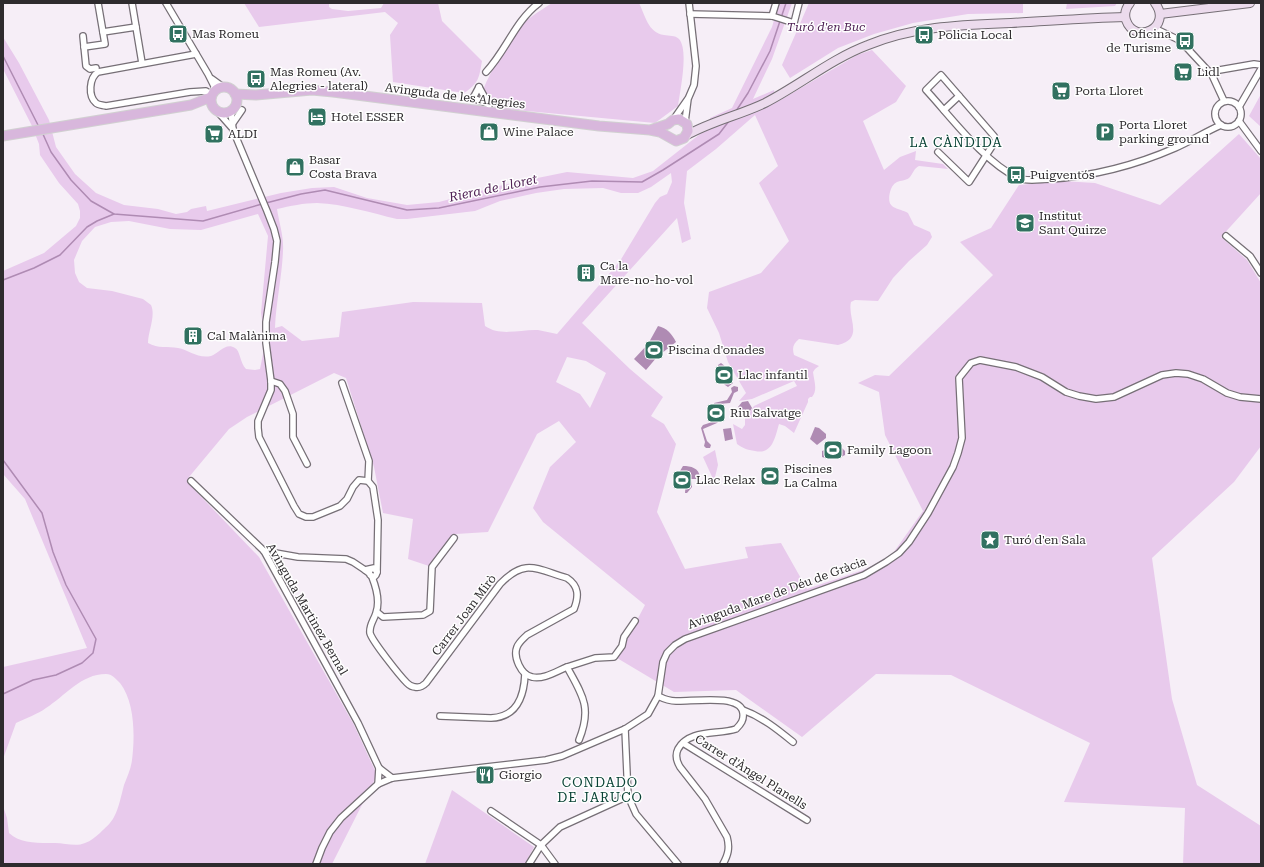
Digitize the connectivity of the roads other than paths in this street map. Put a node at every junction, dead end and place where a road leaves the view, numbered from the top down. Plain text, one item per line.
1 (98, 3) edge
2 (132, 3) edge
3 (166, 3) edge
4 (539, 3) edge
5 (689, 3) edge
6 (776, 3) edge
7 (799, 3) edge
8 (1130, 3) edge
9 (1155, 3) edge
10 (1246, 3) edge
11 (690, 14) junction
12 (1160, 14) junction
13 (774, 16) junction
14 (1125, 17) junction
15 (136, 27) junction
16 (1154, 28) junction
17 (103, 32) junction
18 (82, 36) dead end
19 (84, 47) junction
20 (196, 54) junction
21 (142, 63) junction
22 (1261, 65) edge
23 (1261, 69) edge
24 (99, 70) junction
25 (486, 72) dead end
26 (1208, 72) junction
27 (208, 74) junction
28 (223, 87) junction
29 (212, 94) junction
30 (235, 94) junction
31 (256, 95) junction
32 (959, 96) junction
33 (688, 99) junction
34 (1224, 101) junction
35 (488, 104) junction
36 (191, 105) junction
37 (1239, 107) junction
38 (236, 109) junction
39 (216, 110) junction
40 (944, 110) junction
41 (493, 112) junction
42 (1239, 121) junction
43 (671, 122) junction
44 (686, 123) junction
45 (711, 124) junction
46 (1221, 125) junction
47 (233, 127) junction
48 (650, 130) junction
49 (687, 135) junction
50 (3, 136) edge
51 (668, 136) junction
52 (1261, 151) edge
53 (938, 152) dead end
54 (986, 156) junction
55 (1226, 236) dead end
56 (1261, 273) edge
57 (271, 381) junction
58 (342, 383) dead end
59 (1261, 399) edge
60 (307, 464) dead end
61 (191, 481) dead end
62 (368, 481) junction
63 (454, 538) dead end
64 (264, 550) junction
65 (372, 572) junction
66 (377, 612) junction
67 (635, 621) dead end
68 (567, 667) junction
69 (525, 674) junction
70 (658, 696) junction
71 (743, 710) junction
72 (440, 716) dead end
73 (626, 729) junction
74 (579, 740) junction
75 (793, 742) dead end
76 (683, 743) junction
77 (583, 747) junction
78 (573, 752) junction
79 (379, 768) junction
80 (392, 778) junction
81 (378, 784) junction
82 (628, 796) junction
83 (492, 812) dead end
84 (807, 820) dead end
85 (541, 845) junction
86 (316, 864) edge
87 (529, 864) edge
88 (555, 864) edge
89 (678, 864) edge
90 (723, 864) edge

1 - 17 street
2 - 15 street
3 - 20 street
4 - 25 street
5 - 11 street
6 - 13 street
7 - 13 street
8 - 14 main road
9 - 12 main road
10 - 12 main road
11 - 13 street
11 - 33 street
12 - 16 main road
14 - 16 main road
14 - 45 main road
15 - 17 street
15 - 21 street
16 - 26 street
17 - 19 street
18 - 19 street
19 - 24 street
20 - 21 street
20 - 27 street
21 - 24 street
22 - 26 street
23 - 37 street
24 - 29 street
26 - 34 street
27 - 28 street
27 - 29 street
28 - 29 main road
28 - 30 main road
29 - 36 main road
29 - 39 main road
30 - 31 main road, Avinguda de les Alegries
30 - 38 main road
31 - 38 main road, Avinguda de les Alegries
31 - 41 main road, Avinguda de les Alegries
32 - 40 street
32 - 40 street
32 - 54 street
33 - 43 street
33 - 44 street
34 - 37 street
34 - 46 street
35 - 35 street
35 - 41 street
36 - 39 main road
36 - 50 main road
37 - 42 street
38 - 39 main road
38 - 47 street
38 - 47 street
39 - 47 street
40 - 54 street
41 - 48 main road, Avinguda de les Alegries
42 - 46 street
42 - 52 street
43 - 44 main road
43 - 48 main road
43 - 51 main road
44 - 45 main road
44 - 49 main road
45 - 49 main road
46 - 54 street
47 - 57 street
48 - 51 main road
49 - 51 main road
53 - 54 street
55 - 56 street
57 - 60 street
57 - 62 street
58 - 62 street
59 - 70 street, Avinguda Mare de Déu de Gràcia
61 - 64 street, Avinguda Martinez Bernal
62 - 65 street, Carrer Joan Mirò
63 - 66 street
64 - 65 street
64 - 79 street, Avinguda Martinez Bernal
65 - 66 street, Carrer Joan Mirò
66 - 69 street, Carrer Joan Mirò
67 - 68 street
68 - 69 street
68 - 74 street
69 - 72 street
70 - 71 street
70 - 73 street, Avinguda Mare de Déu de Gràcia
71 - 75 street
71 - 76 street
73 - 77 street, Avinguda Mare de Déu de Gràcia
73 - 82 street
74 - 77 street
74 - 78 street
76 - 84 street, Carrer d'Àngel Planells
76 - 90 street
77 - 78 street, Avinguda Mare de Déu de Gràcia
78 - 80 street, Avinguda Mare de Déu de Gràcia
79 - 80 street, Avinguda Martinez Bernal
79 - 81 street, Avinguda Martinez Bernal
80 - 81 street, Avinguda Mare de Déu de Gràcia
81 - 86 street, Avinguda Mare de Déu de Gràcia
82 - 85 street
82 - 89 street
83 - 85 street
85 - 87 street
85 - 88 street

